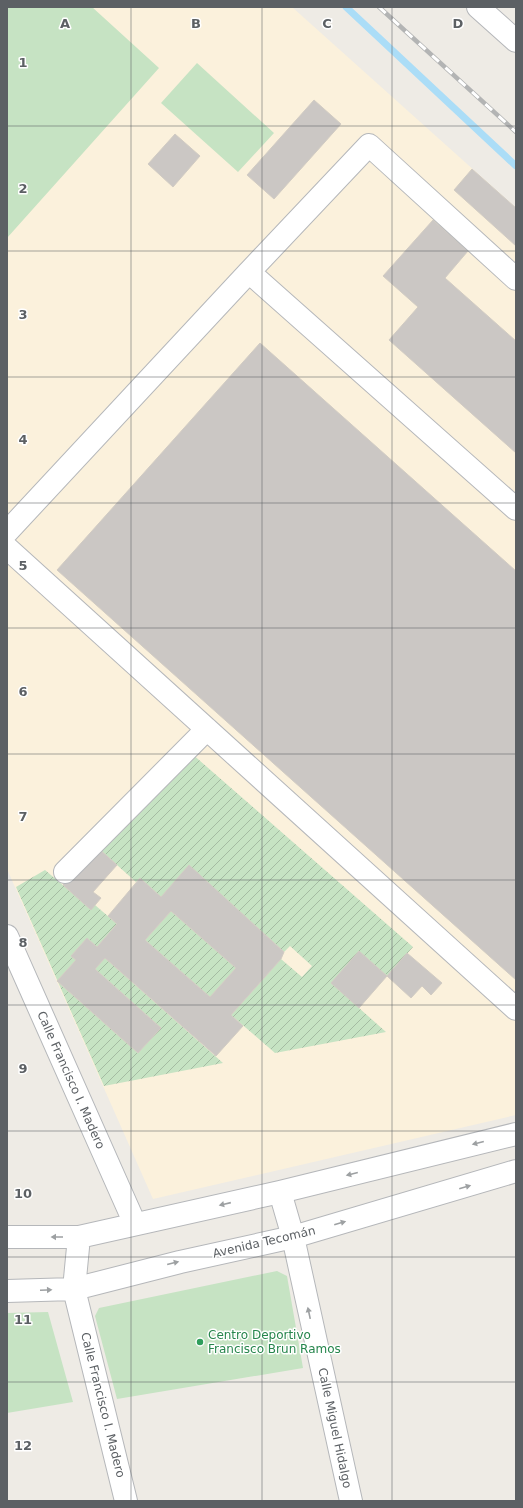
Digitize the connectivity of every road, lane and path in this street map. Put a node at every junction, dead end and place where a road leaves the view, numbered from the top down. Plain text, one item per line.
1 (478, 7) edge
2 (516, 41) edge
3 (249, 272) junction
4 (516, 279) edge
5 (516, 509) edge
6 (7, 532) edge
7 (7, 548) edge
8 (207, 729) junction
9 (65, 872) dead end
10 (7, 936) edge
11 (516, 1009) edge
12 (516, 1134) edge
13 (516, 1172) edge
14 (280, 1192) junction
15 (135, 1224) junction
16 (7, 1237) edge
17 (80, 1237) junction
18 (293, 1237) junction
19 (74, 1289) junction
20 (7, 1291) edge
21 (126, 1501) edge
22 (351, 1501) edge

1 - 2 street
3 - 4 street
3 - 5 street
3 - 6 street
7 - 8 street
8 - 9 street
8 - 11 street
10 - 15 street, Calle Francisco I. Madero
12 -> 14 street
18 -> 13 street, Avenida Tecomán
14 -> 15 street
14 - 18 street, Calle Miguel Hidalgo
15 - 17 street
17 -> 16 street
17 - 19 street, Calle Francisco I. Madero
19 -> 18 street, Avenida Tecomán
22 -> 18 street, Calle Miguel Hidalgo
20 -> 19 street, Avenida Tecomán
19 - 21 street, Calle Francisco I. Madero

